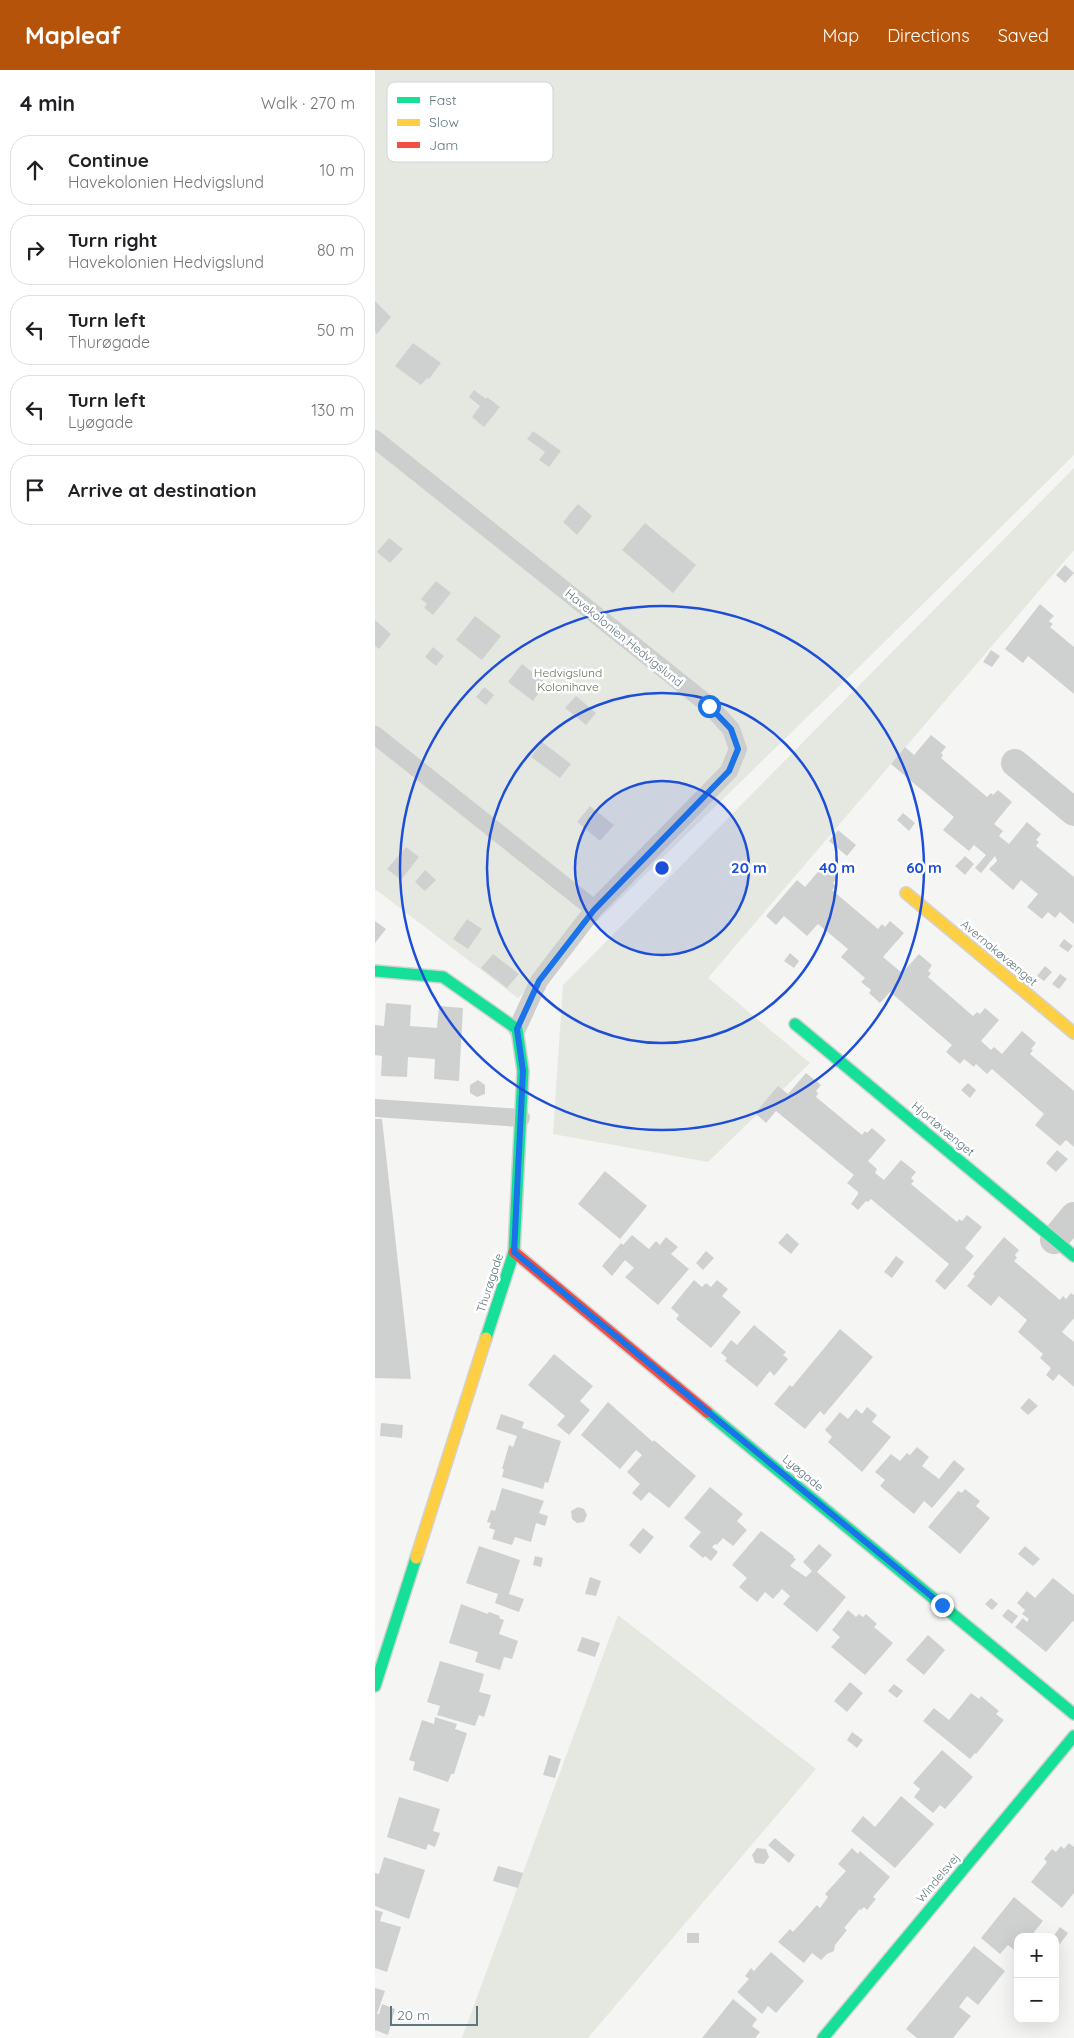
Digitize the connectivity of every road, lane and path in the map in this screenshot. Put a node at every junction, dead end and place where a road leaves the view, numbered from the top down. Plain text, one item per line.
1 (375, 439) edge
2 (375, 735) edge
3 (1015, 763) dead end
4 (1074, 812) edge
5 (906, 893) dead end
6 (594, 910) junction
7 (375, 971) edge
8 (795, 1024) dead end
9 (517, 1029) junction
10 (1074, 1033) edge
11 (375, 1108) edge
12 (521, 1118) junction
13 (1074, 1216) edge
14 (1064, 1248) edge
15 (514, 1252) junction
16 (375, 1686) edge
17 (1074, 1714) edge
18 (1074, 1736) edge
19 (823, 2038) edge

1 - 6 lane, Havekolonien Hedvigslund
2 - 6 lane
3 - 4 street
5 - 10 street, Avernakøvænget
6 - 9 lane, Havekolonien Hedvigslund
7 - 9 street
8 - 14 street, Hjortøvænget
9 - 12 street, Thurøgade
11 - 12 lane
12 - 15 street, Thurøgade
13 - 14 street
15 - 16 street, Thurøgade
15 - 17 street, Lyøgade
18 - 19 street, Windelsvej

